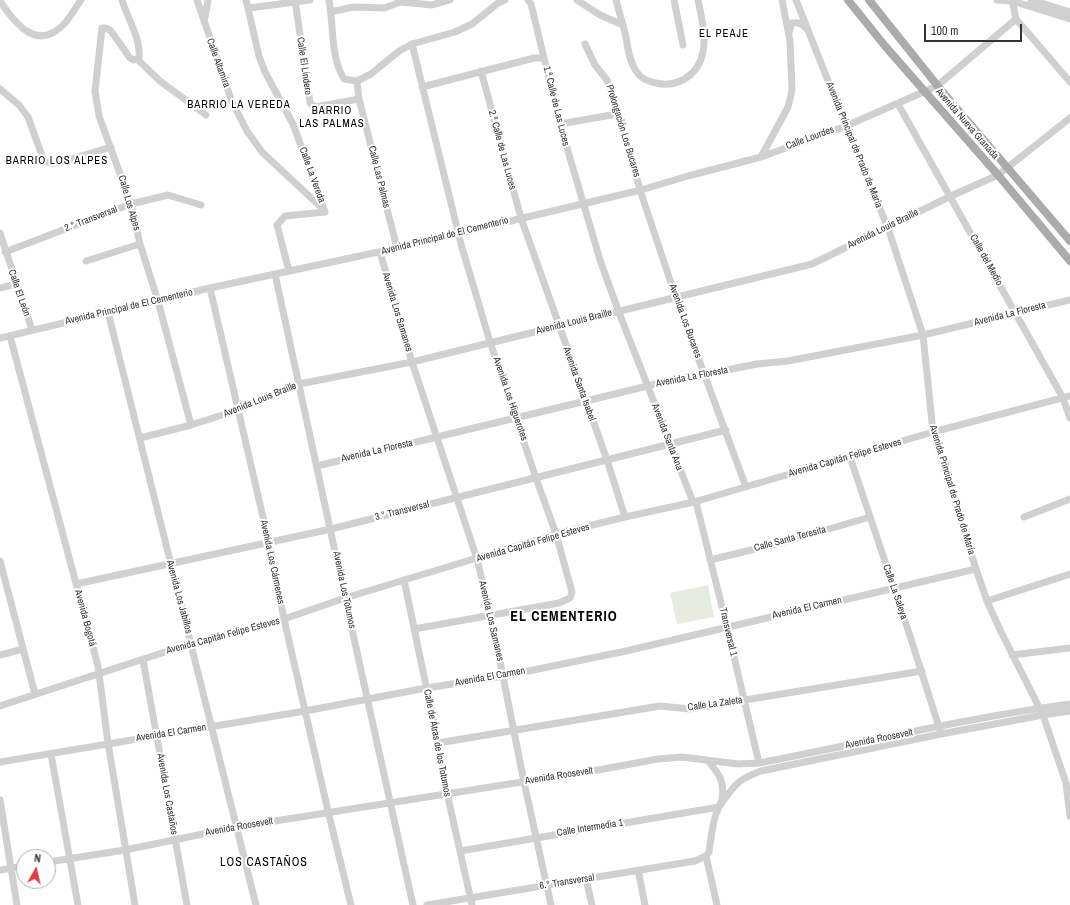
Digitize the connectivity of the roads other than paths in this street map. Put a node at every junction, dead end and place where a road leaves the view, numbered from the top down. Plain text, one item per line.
1 (81, 0) edge
2 (122, 0) edge
3 (197, 0) edge
4 (208, 0) edge
5 (246, 0) edge
6 (310, 0) edge
7 (329, 0) edge
8 (450, 0) edge
9 (505, 0) edge
10 (528, 0) edge
11 (577, 0) edge
12 (616, 0) edge
13 (674, 0) edge
14 (698, 0) edge
15 (782, 0) edge
16 (796, 0) edge
17 (848, 0) edge
18 (869, 0) edge
19 (997, 0) edge
20 (1010, 0) edge
21 (1031, 0) edge
22 (0, 1) edge
23 (295, 1) edge
24 (1041, 3) junction
25 (249, 8) junction
26 (331, 12) junction
27 (1070, 12) edge
28 (1016, 19) junction
29 (1070, 20) edge
30 (204, 23) junction
31 (623, 25) junction
32 (788, 33) junction
33 (809, 33) junction
34 (412, 44) junction
35 (585, 44) dead end
36 (683, 45) dead end
37 (544, 58) junction
38 (137, 59) junction
39 (481, 71) junction
40 (357, 81) junction
41 (1070, 82) edge
42 (937, 86) junction
43 (422, 87) junction
44 (0, 89) edge
45 (925, 91) junction
46 (359, 99) junction
47 (898, 104) junction
48 (617, 114) junction
49 (206, 115) dead end
50 (1070, 118) edge
51 (560, 124) junction
52 (846, 126) junction
53 (111, 147) junction
54 (761, 157) junction
55 (1008, 168) junction
56 (998, 175) junction
57 (641, 190) junction
58 (951, 196) junction
59 (643, 199) joint
60 (584, 203) junction
61 (131, 204) junction
62 (201, 205) dead end
63 (325, 212) junction
64 (586, 213) joint
65 (521, 218) junction
66 (524, 228) joint
67 (888, 228) junction
68 (0, 233) edge
69 (458, 233) junction
70 (1070, 241) edge
71 (140, 244) junction
72 (397, 248) junction
73 (5, 252) junction
74 (380, 252) junction
75 (86, 261) dead end
76 (1070, 261) edge
77 (289, 271) junction
78 (275, 274) junction
79 (16, 284) junction
80 (0, 288) edge
81 (210, 288) junction
82 (676, 298) junction
83 (1070, 300) edge
84 (158, 301) junction
85 (618, 310) junction
86 (108, 312) junction
87 (1015, 313) junction
88 (559, 326) junction
89 (32, 330) junction
90 (10, 336) junction
91 (923, 336) junction
92 (0, 338) edge
93 (490, 342) junction
94 (412, 362) junction
95 (704, 374) junction
96 (299, 384) junction
97 (648, 386) junction
98 (1066, 397) edge
99 (585, 400) junction
100 (238, 410) junction
101 (516, 418) junction
102 (1070, 418) edge
103 (191, 425) junction
104 (726, 430) junction
105 (933, 432) junction
106 (437, 437) junction
107 (140, 438) junction
108 (670, 443) junction
109 (850, 457) junction
110 (607, 460) junction
111 (317, 466) junction
112 (536, 478) junction
113 (746, 487) junction
114 (457, 497) junction
115 (1070, 499) edge
116 (694, 502) junction
117 (625, 517) junction
118 (870, 517) junction
119 (1024, 517) dead end
120 (331, 529) junction
121 (556, 534) junction
122 (268, 543) junction
123 (477, 559) junction
124 (710, 560) junction
125 (0, 561) edge
126 (170, 564) junction
127 (976, 569) junction
128 (1070, 574) edge
129 (404, 580) junction
130 (76, 584) junction
131 (894, 588) junction
132 (345, 598) junction
133 (987, 601) junction
134 (491, 616) junction
135 (284, 619) junction
136 (727, 627) junction
137 (414, 629) junction
138 (192, 645) junction
139 (1070, 648) edge
140 (23, 649) junction
141 (0, 654) edge
142 (1012, 655) junction
143 (143, 660) junction
144 (922, 671) junction
145 (98, 674) junction
146 (504, 676) junction
147 (426, 688) junction
148 (35, 694) junction
149 (368, 699) junction
150 (744, 700) junction
151 (1070, 704) edge
152 (0, 706) edge
153 (305, 711) junction
154 (1041, 711) junction
155 (1070, 711) edge
156 (212, 726) junction
157 (514, 731) junction
158 (940, 731) junction
159 (157, 736) junction
160 (108, 743) junction
161 (438, 743) junction
162 (51, 754) junction
163 (0, 762) edge
164 (709, 762) junction
165 (760, 763) junction
166 (524, 782) junction
167 (1068, 783) edge
168 (447, 793) junction
169 (0, 800) edge
170 (391, 802) junction
171 (719, 807) junction
172 (328, 811) junction
173 (1070, 816) edge
174 (236, 827) junction
175 (537, 837) junction
176 (175, 839) junction
177 (125, 850) junction
178 (460, 851) junction
179 (706, 856) junction
180 (69, 858) junction
181 (56, 860) edge
182 (16, 867) edge
183 (11, 868) junction
184 (0, 870) edge
185 (638, 870) junction
186 (586, 879) junction
187 (546, 885) junction
188 (472, 901) edge
189 (17, 905) edge
190 (78, 905) edge
191 (135, 905) edge
192 (187, 905) edge
193 (256, 905) edge
194 (351, 905) edge
195 (413, 905) edge
196 (427, 905) edge
197 (551, 905) edge
198 (592, 905) edge
199 (645, 905) edge
200 (717, 905) edge

1 - 22 street
2 - 38 street
3 - 30 street, Calle Altamira
4 - 30 street
5 - 25 street, Calle La Vereda
6 - 23 street
7 - 26 street
8 - 26 street
9 - 34 street
10 - 37 street, 1.ª Calle de Las Luces
11 - 31 street
12 - 31 street
13 - 36 street
14 - 31 street
15 - 32 street
16 - 33 street, Avenida Principal de Prado de María
17 - 45 main road, Avenida Nueva Granada
18 - 42 main road, Avenida Nueva Granada
19 - 20 street
20 - 24 street
20 - 28 street
20 - 29 street
21 - 24 street
23 - 25 street
23 - 46 street, Calle El Lindero
24 - 27 street
25 - 63 street, Calle La Vereda
26 - 40 street
28 - 41 street
28 - 42 street
30 - 63 street, Calle Altamira
32 - 33 street
32 - 54 street
33 - 52 street, Avenida Principal de Prado de María
34 - 40 street
34 - 43 street, Avenida Los Higuerotes
35 - 48 street, Prolongación Los Bucares
37 - 39 street
37 - 51 street, 1.ª Calle de Las Luces
38 - 49 street
38 - 53 street, Calle Los Alpes
39 - 43 street
39 - 65 street, 2.ª Calle de Las Luces
40 - 46 street, Calle Las Palmas
42 - 45 street, Calle Lourdes
42 - 55 main road, Avenida Nueva Granada
43 - 69 street, Avenida Los Higuerotes
44 - 53 street
45 - 47 street, Calle Lourdes
45 - 56 main road, Avenida Nueva Granada
46 - 72 street, Calle Las Palmas
47 - 52 street, Calle Lourdes
47 - 58 street, Calle del Medio
48 - 51 street
48 - 57 street, Prolongación Los Bucares
50 - 55 street
51 - 60 street, 1.ª Calle de Las Luces
52 - 54 street, Calle Lourdes
52 - 67 street, Avenida Principal de Prado de María
53 - 61 street, Calle Los Alpes
54 - 57 street, Avenida Principal de El Cementerio
55 - 56 street, Avenida Louis Braille
55 - 70 main road, Avenida Nueva Granada
56 - 58 street, Avenida Louis Braille
56 - 76 main road, Avenida Nueva Granada
57 - 59 street, Prolongación Los Bucares
57 - 60 street, Avenida Principal de El Cementerio
58 - 67 street, Avenida Louis Braille
58 - 87 street, Calle del Medio
59 - 82 street, Avenida Los Bucares
60 - 64 street, 1.ª Calle de Las Luces
60 - 65 street, Avenida Principal de El Cementerio
61 - 62 street, 2.° Transversal
61 - 71 street, Calle Los Alpes
61 - 73 street, 2.° Transversal
63 - 77 street, Calle La Vereda
64 - 85 street, Avenida Santa Ana
65 - 66 street, 2.ª Calle de Las Luces
65 - 69 street, Avenida Principal de El Cementerio
66 - 88 street, Avenida Santa Isabel
67 - 82 street, Avenida Louis Braille
67 - 91 street, Avenida Principal de Prado de María
68 - 73 street, Calle El León
69 - 72 street, Avenida Principal de El Cementerio
69 - 93 street, Avenida Los Higuerotes
71 - 75 street
71 - 84 street, Calle Los Alpes
72 - 74 street, Avenida Principal de El Cementerio
73 - 79 street, Calle El León
74 - 77 street, Avenida Principal de El Cementerio
74 - 94 street, Avenida Los Samanes
77 - 78 street, Avenida Principal de El Cementerio
78 - 81 street, Avenida Principal de El Cementerio
78 - 96 street, Avenida Los Totumos
79 - 80 street
79 - 89 street, Calle El León
81 - 84 street, Avenida Principal de El Cementerio
81 - 100 street, Avenida Los Cármenes
82 - 85 street, Avenida Louis Braille
82 - 95 street, Avenida Los Bucares
83 - 87 street, Avenida La Floresta
84 - 86 street, Avenida Principal de El Cementerio
84 - 103 street, Calle Los Alpes
85 - 88 street, Avenida Louis Braille
85 - 97 street, Avenida Santa Ana
86 - 89 street, Avenida Principal de El Cementerio
86 - 107 street, Avenida Los Jabillos
87 - 91 street, Avenida La Floresta
87 - 98 street, Calle del Medio
88 - 93 street, Avenida Louis Braille
88 - 99 street, Avenida Santa Isabel
89 - 90 street, Avenida Principal de El Cementerio
90 - 92 street, Avenida Principal de El Cementerio
90 - 130 street, Avenida Bogotá
91 - 95 street, Avenida La Floresta
91 - 105 street, Avenida Principal de Prado de María
93 - 94 street, Avenida Louis Braille
93 - 101 street, Avenida Los Higuerotes
94 - 96 street, Avenida Louis Braille
94 - 106 street, Avenida Los Samanes
95 - 97 street, Avenida La Floresta
95 - 104 street, Avenida Los Bucares
96 - 100 street, Avenida Louis Braille
96 - 111 street, Avenida Los Totumos
97 - 99 street, Avenida La Floresta
97 - 108 street, Avenida Santa Ana
98 - 102 street, Calle del Medio
98 - 105 street, Avenida Capitán Felipe Esteves
99 - 101 street, Avenida La Floresta
99 - 110 street, Avenida Santa Isabel
100 - 103 street, Avenida Louis Braille
100 - 122 street, Avenida Los Cármenes
101 - 106 street, Avenida La Floresta
101 - 112 street, Avenida Los Higuerotes
103 - 107 street, Avenida Louis Braille
104 - 108 street, 3.° Transversal
104 - 113 street, Avenida Los Bucares
105 - 109 street, Avenida Capitán Felipe Esteves
105 - 127 street, Avenida Principal de Prado de María
106 - 111 street, Avenida La Floresta
106 - 114 street, Avenida Los Samanes
107 - 126 street, Avenida Los Jabillos
108 - 110 street, 3.° Transversal
108 - 116 street, Avenida Santa Ana
109 - 113 street, Avenida Capitán Felipe Esteves
109 - 118 street, Calle La Saleya
110 - 112 street, 3.° Transversal
110 - 117 street, Avenida Santa Isabel
111 - 120 street, Avenida Los Totumos
112 - 114 street, 3.° Transversal
112 - 121 street, Avenida Los Higuerotes
113 - 116 street, Avenida Capitán Felipe Esteves
114 - 120 street, 3.° Transversal
114 - 123 street, Avenida Los Samanes
115 - 119 street
116 - 117 street, Avenida Capitán Felipe Esteves
116 - 124 street, Transversal 1
117 - 121 street, Avenida Capitán Felipe Esteves
118 - 124 street, Calle Santa Teresita
118 - 131 street, Calle La Saleya
120 - 122 street, 3.° Transversal
120 - 132 street, Avenida Los Totumos
121 - 123 street, Avenida Capitán Felipe Esteves
121 - 134 street, Avenida Los Higuerotes
122 - 126 street, 3.° Transversal
122 - 135 street, Avenida Los Cármenes
123 - 129 street, Avenida Capitán Felipe Esteves
123 - 134 street, Avenida Los Samanes
124 - 136 street, Transversal 1
125 - 140 street
126 - 130 street, 3.° Transversal
126 - 138 street, Avenida Los Jabillos
127 - 131 street, Avenida El Carmen
127 - 133 street, Avenida Principal de Prado de María
128 - 133 street
129 - 132 street, Avenida Capitán Felipe Esteves
129 - 137 street, Calle de Átras de los Totumos
130 - 145 street, Avenida Bogotá
131 - 136 street, Avenida El Carmen
131 - 144 street, Calle La Saleya
132 - 135 street, Avenida Capitán Felipe Esteves
132 - 149 street, Avenida Los Totumos
133 - 142 street, Avenida Principal de Prado de María
134 - 137 street, Avenida Los Higuerotes
134 - 146 street, Avenida Los Samanes
135 - 138 street, Avenida Capitán Felipe Esteves
135 - 153 street, Avenida Los Cármenes
136 - 146 street, Avenida El Carmen
136 - 150 street, Transversal 1
137 - 147 street, Calle de Átras de los Totumos
138 - 143 street, Avenida Capitán Felipe Esteves
138 - 156 street, Avenida Los Jabillos
139 - 142 street
140 - 141 street
140 - 148 street
142 - 154 street, Avenida Principal de Prado de María
143 - 145 street, Avenida Capitán Felipe Esteves
143 - 159 street, Avenida Los Castaños
144 - 150 street, Calle La Zaleta
144 - 158 street, Calle La Saleya
145 - 148 street, Avenida Capitán Felipe Esteves
145 - 160 street, Avenida Bogotá
146 - 147 street, Avenida El Carmen
146 - 157 street, Avenida Los Samanes
147 - 149 street, Avenida El Carmen
147 - 161 street, Calle de Átras de los Totumos
148 - 152 street, Avenida Capitán Felipe Esteves
149 - 153 street, Avenida El Carmen
149 - 170 street, Avenida Los Totumos
150 - 157 street, Calle La Zaleta
150 - 165 street, Transversal 1
151 - 154 street, Avenida Roosevelt
153 - 156 street, Avenida El Carmen
153 - 172 street, Avenida Los Cármenes
154 - 155 street, Avenida Roosevelt
154 - 158 street, Avenida Roosevelt
154 - 167 street, Avenida Principal de Prado de María
156 - 159 street, Avenida El Carmen
156 - 174 street, Avenida Los Jabillos
157 - 161 street, Calle La Zaleta
157 - 166 street, Avenida Los Samanes
158 - 165 street, Avenida Roosevelt
158 - 171 street, Avenida Roosevelt
159 - 160 street, Avenida El Carmen
159 - 176 street, Avenida Los Castaños
160 - 162 street, Avenida El Carmen
160 - 177 street, Avenida Bogotá
161 - 168 street, Calle de Átras de los Totumos
162 - 163 street, Avenida El Carmen
162 - 180 street
164 - 165 street, Avenida Roosevelt
164 - 166 street, Avenida Roosevelt
164 - 171 street
166 - 168 street, Avenida Roosevelt
166 - 175 street, Avenida Los Samanes
167 - 173 street, Avenida Principal de Prado de María
168 - 170 street, Avenida Roosevelt
168 - 178 street, Calle de Átras de los Totumos
169 - 183 street
170 - 172 street, Avenida Roosevelt
170 - 195 street, Avenida Los Totumos
171 - 175 street, Calle Intermedia 1
171 - 179 street
172 - 174 street, Avenida Roosevelt
172 - 194 street, Avenida Los Cármenes
174 - 176 street, Avenida Roosevelt
174 - 193 street, Avenida Los Jabillos
175 - 178 street, Calle Intermedia 1
175 - 187 street, Avenida Los Samanes
176 - 177 street, Avenida Roosevelt
176 - 192 street, Avenida Los Castaños
177 - 180 street, Avenida Roosevelt
177 - 191 street, Avenida Bogotá
178 - 188 street, Calle de Átras de los Totumos
179 - 185 street, 6.° Transversal
179 - 200 street
180 - 181 street, Avenida Roosevelt
180 - 190 street
182 - 183 street
183 - 184 street
183 - 189 street
185 - 186 street, 6.° Transversal
185 - 199 street
186 - 187 street, 6.° Transversal
186 - 198 street
187 - 188 street, 6.° Transversal
187 - 197 street, Avenida Los Samanes
188 - 196 street, 6.° Transversal

